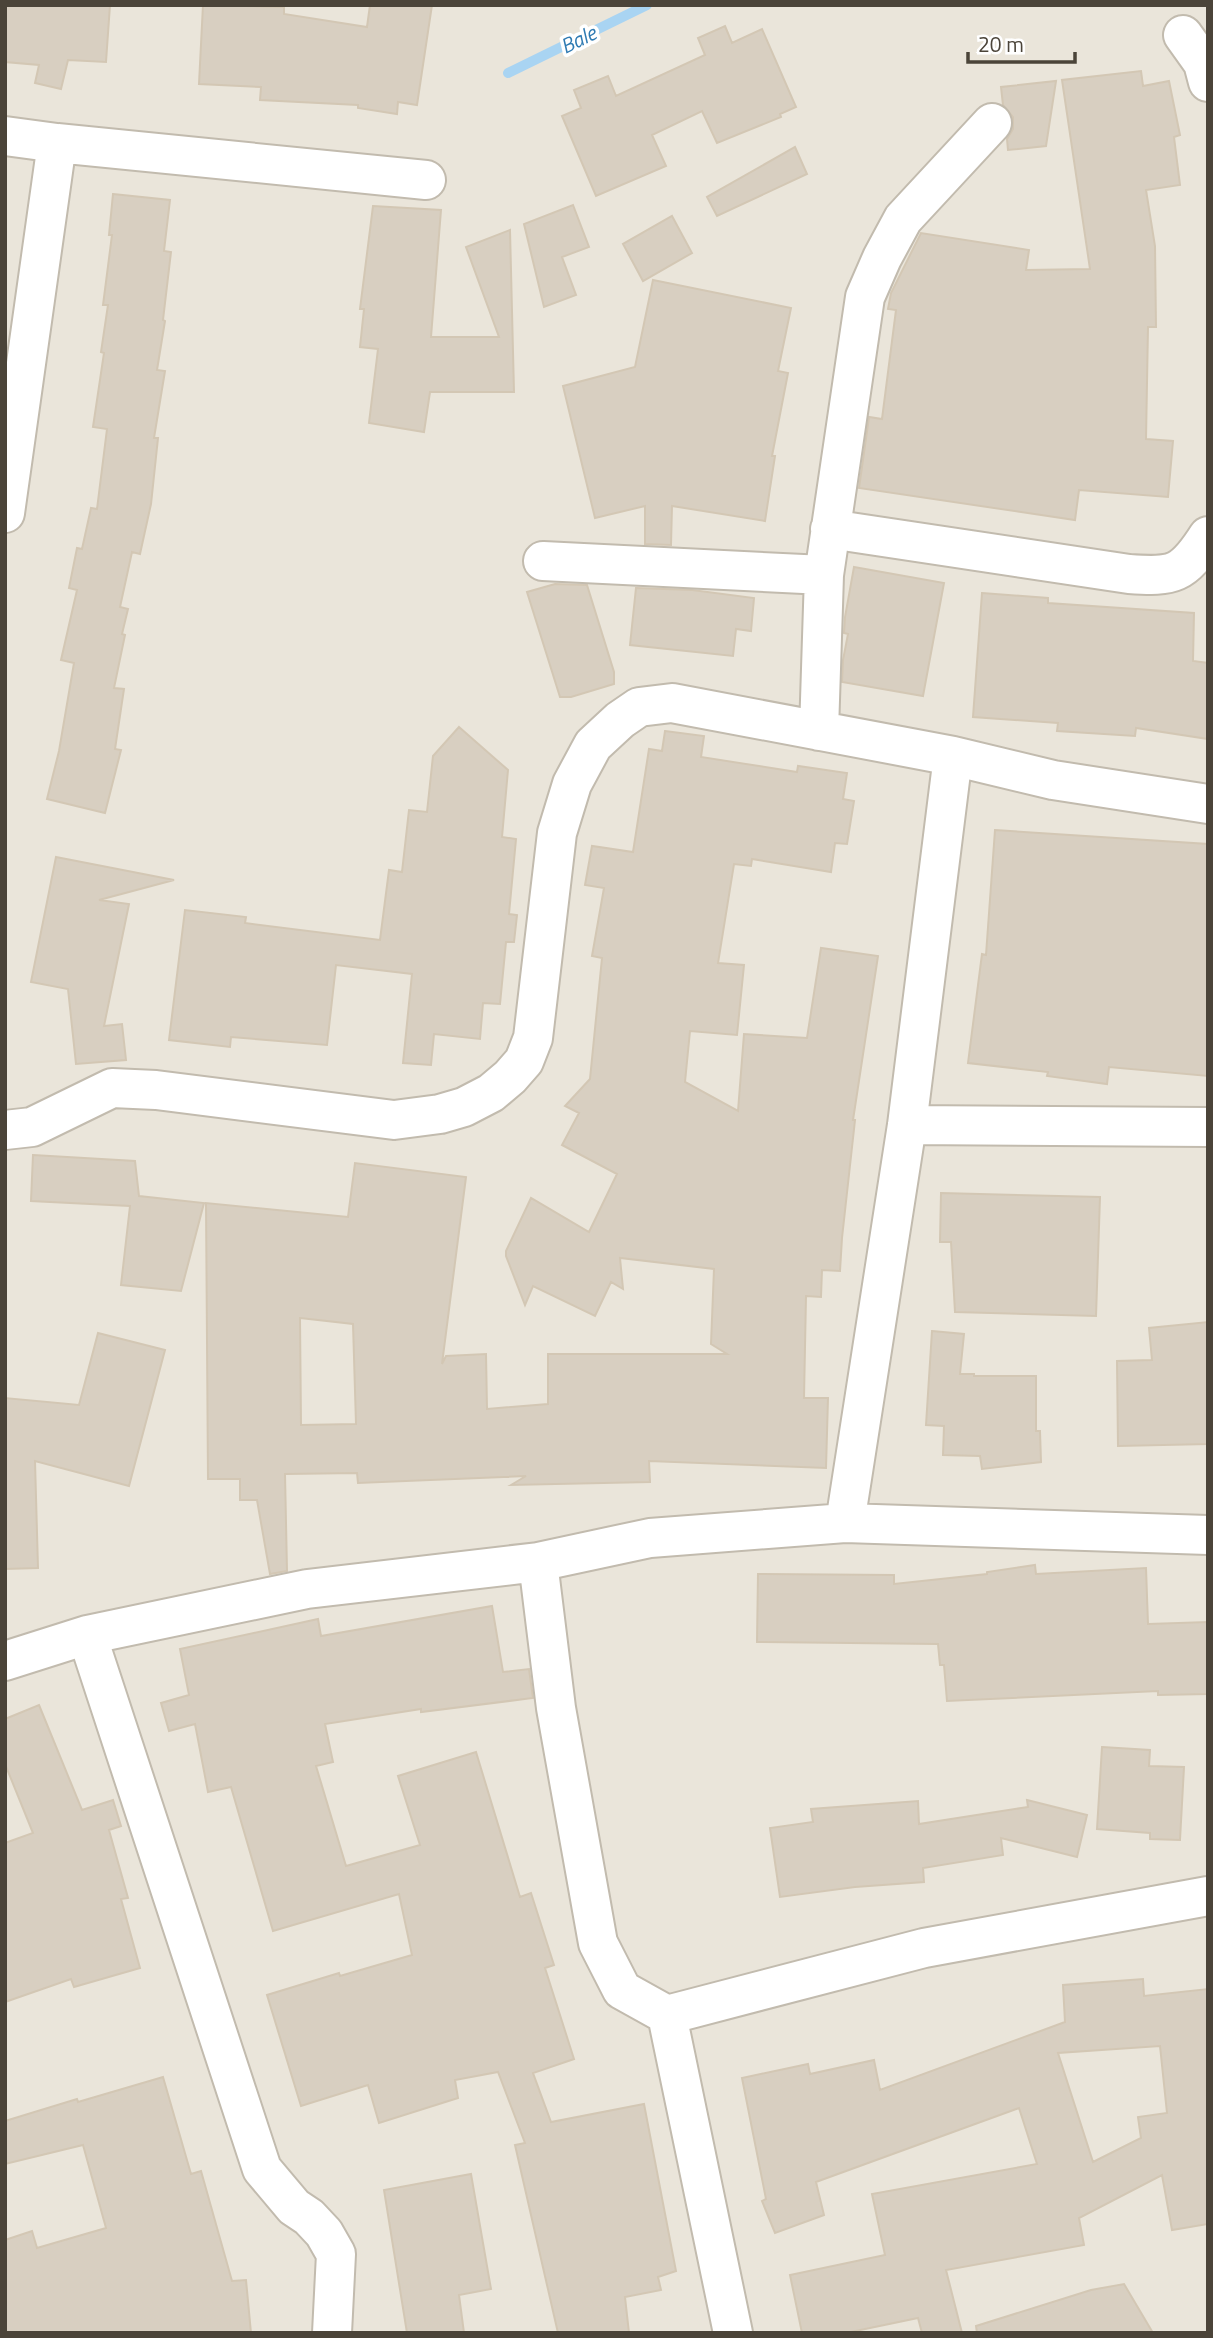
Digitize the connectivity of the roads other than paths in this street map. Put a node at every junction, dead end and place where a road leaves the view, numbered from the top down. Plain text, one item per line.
1 (1183, 35) dead end
2 (1208, 82) edge
3 (992, 123) dead end
4 (5, 136) edge
5 (57, 144) junction
6 (426, 180) dead end
7 (5, 513) edge
8 (830, 529) junction
9 (1208, 536) edge
10 (543, 561) dead end
11 (824, 575) junction
12 (819, 731) junction
13 (953, 756) junction
14 (1208, 804) edge
15 (907, 1125) junction
16 (1208, 1127) edge
17 (5, 1130) edge
18 (845, 1523) junction
19 (1208, 1535) edge
20 (538, 1562) junction
21 (87, 1635) junction
22 (5, 1661) edge
23 (1208, 1896) edge
24 (667, 2015) junction
25 (332, 2333) edge
26 (733, 2333) edge

1 - 2 street
3 - 8 street
4 - 5 street
5 - 6 street
5 - 7 street
8 - 9 street
8 - 11 street
10 - 11 street
11 - 12 street
12 - 13 street
12 - 17 street
13 - 14 street
13 - 15 street
15 - 16 street
15 - 18 street
18 - 19 street
18 - 20 street
20 - 21 street
20 - 24 street
21 - 22 street
21 - 25 street
23 - 24 street
24 - 26 street

